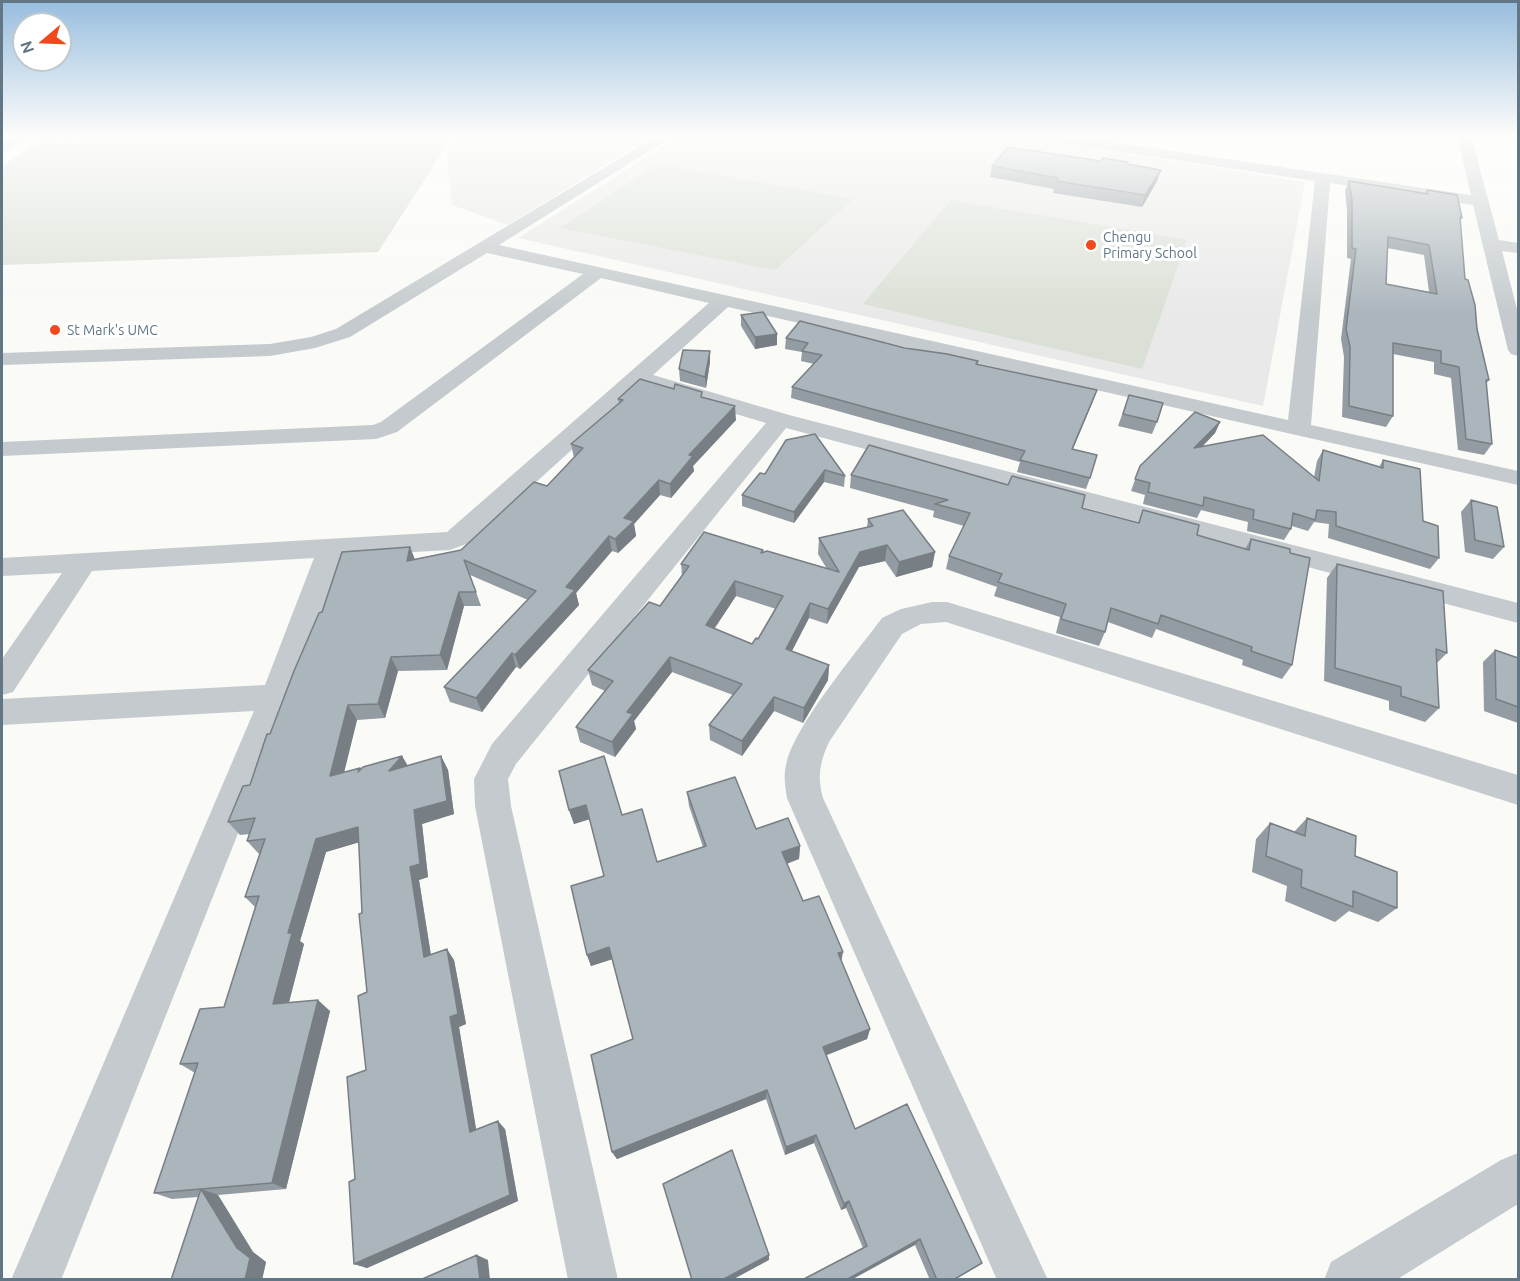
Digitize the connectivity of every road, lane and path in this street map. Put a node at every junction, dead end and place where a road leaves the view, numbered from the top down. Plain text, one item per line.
1 (569, 196) edge
2 (1321, 196) edge
3 (1444, 196) edge
4 (1478, 196) edge
5 (1479, 201) junction
6 (1492, 244) junction
7 (485, 247) junction
8 (1518, 248) edge
9 (598, 272) junction
10 (723, 301) junction
11 (1518, 350) edge
12 (2, 360) edge
13 (639, 378) junction
14 (781, 420) junction
15 (1299, 428) junction
16 (2, 449) edge
17 (1518, 478) edge
18 (331, 550) junction
19 (84, 562) junction
20 (2, 567) edge
21 (1518, 614) edge
22 (2, 683) edge
23 (276, 697) junction
24 (2, 712) edge
25 (1518, 790) edge
26 (1518, 1177) edge
27 (36, 1280) edge
28 (593, 1280) edge
29 (1023, 1280) edge
30 (1349, 1280) edge

1 - 7 street
2 - 15 street
3 - 5 street
4 - 5 street
5 - 6 street
6 - 8 street
6 - 11 street
7 - 9 street
7 - 12 street
9 - 10 street
9 - 16 street
10 - 13 street
10 - 15 street
13 - 14 street
13 - 18 street
14 - 21 street
14 - 28 street
15 - 17 street
18 - 19 street
18 - 23 street
19 - 20 street
19 - 22 street
23 - 24 street
23 - 27 street
25 - 29 street
26 - 30 street

